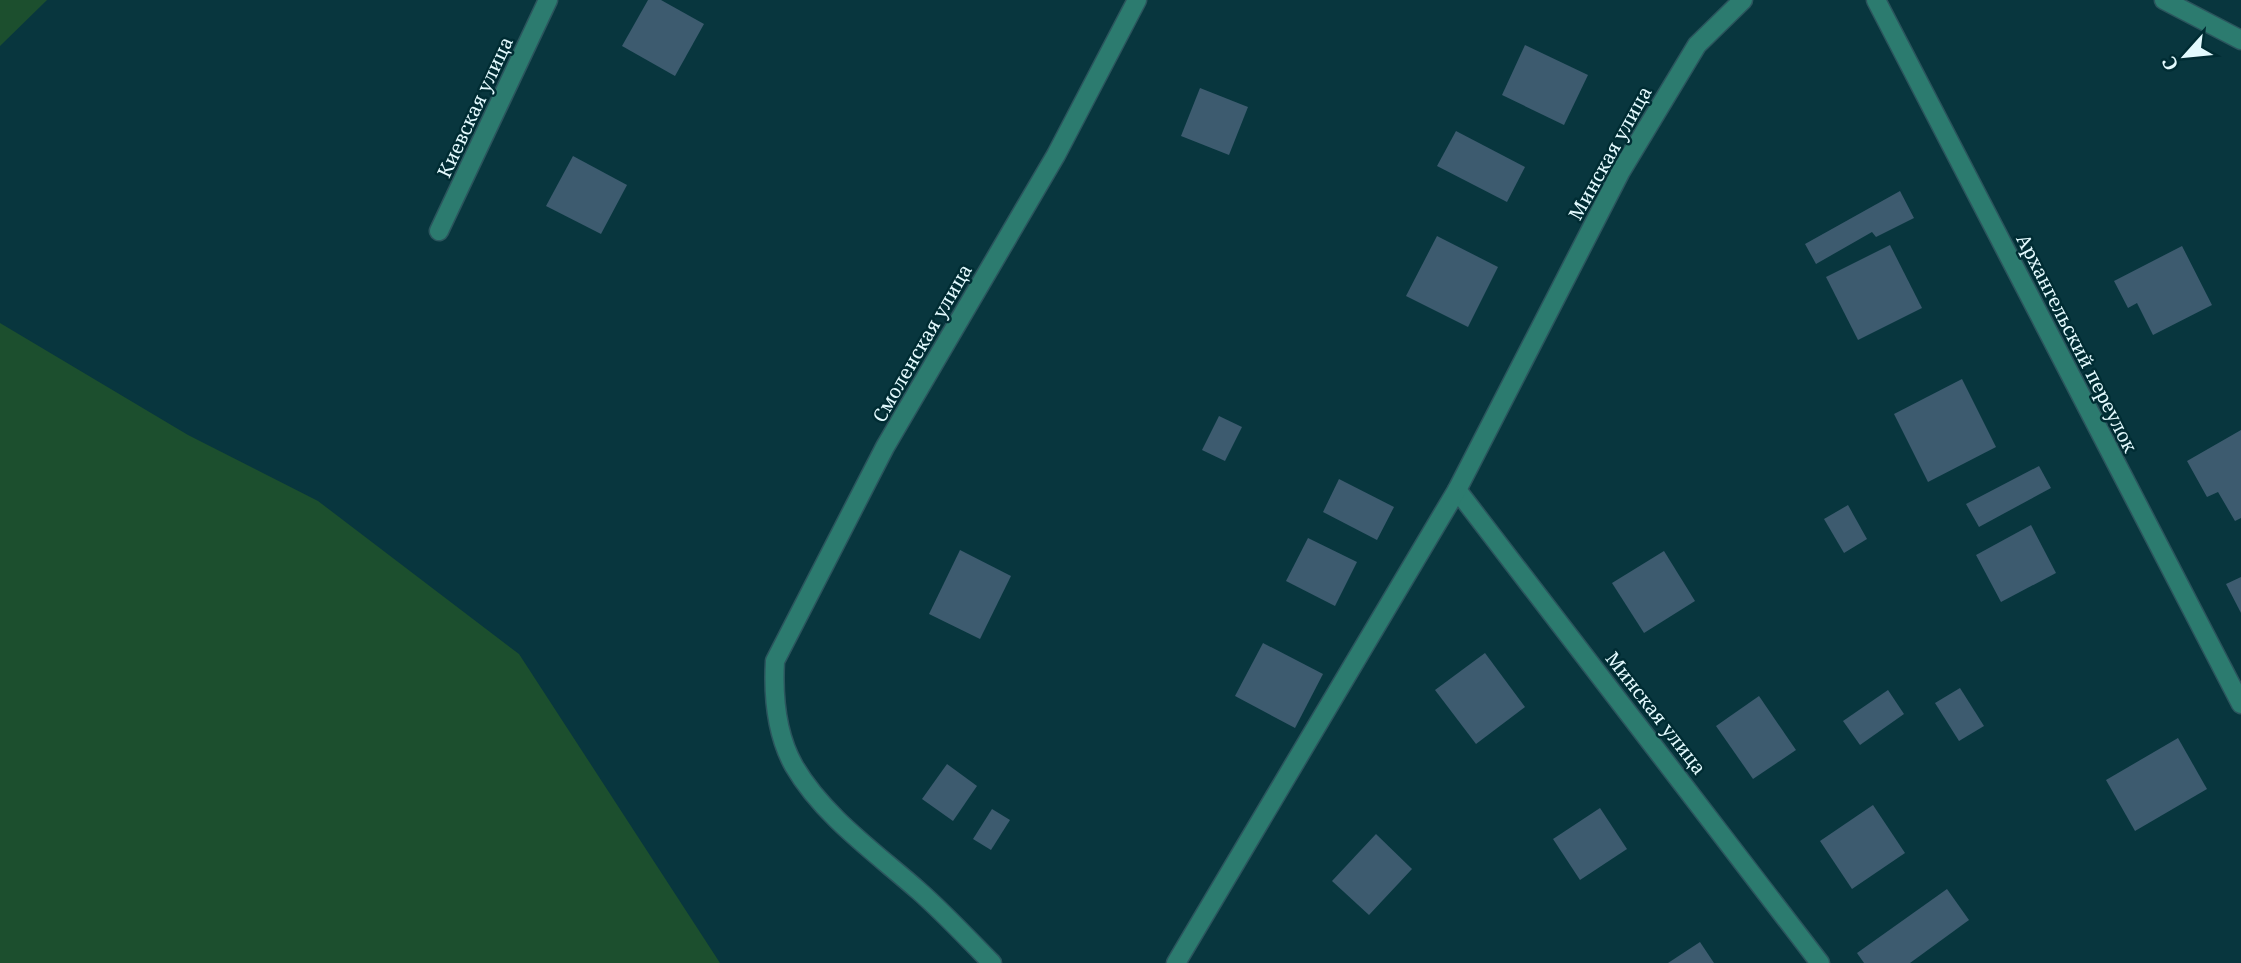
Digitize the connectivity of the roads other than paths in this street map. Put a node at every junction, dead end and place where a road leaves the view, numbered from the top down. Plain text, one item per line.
1 (548, 0) edge
2 (1137, 0) edge
3 (1743, 0) edge
4 (1876, 0) edge
5 (2164, 0) edge
6 (2241, 40) edge
7 (439, 231) dead end
8 (1457, 490) junction
9 (2241, 704) edge
10 (992, 963) edge
11 (1176, 963) edge
12 (1820, 963) edge

1 - 7 street, Киевская улица
2 - 10 street, Смоленская улица
3 - 8 street, Минская улица
4 - 9 street, Архангельский переулок
5 - 6 street
8 - 11 street, Минская улица
8 - 12 street, Минская улица

